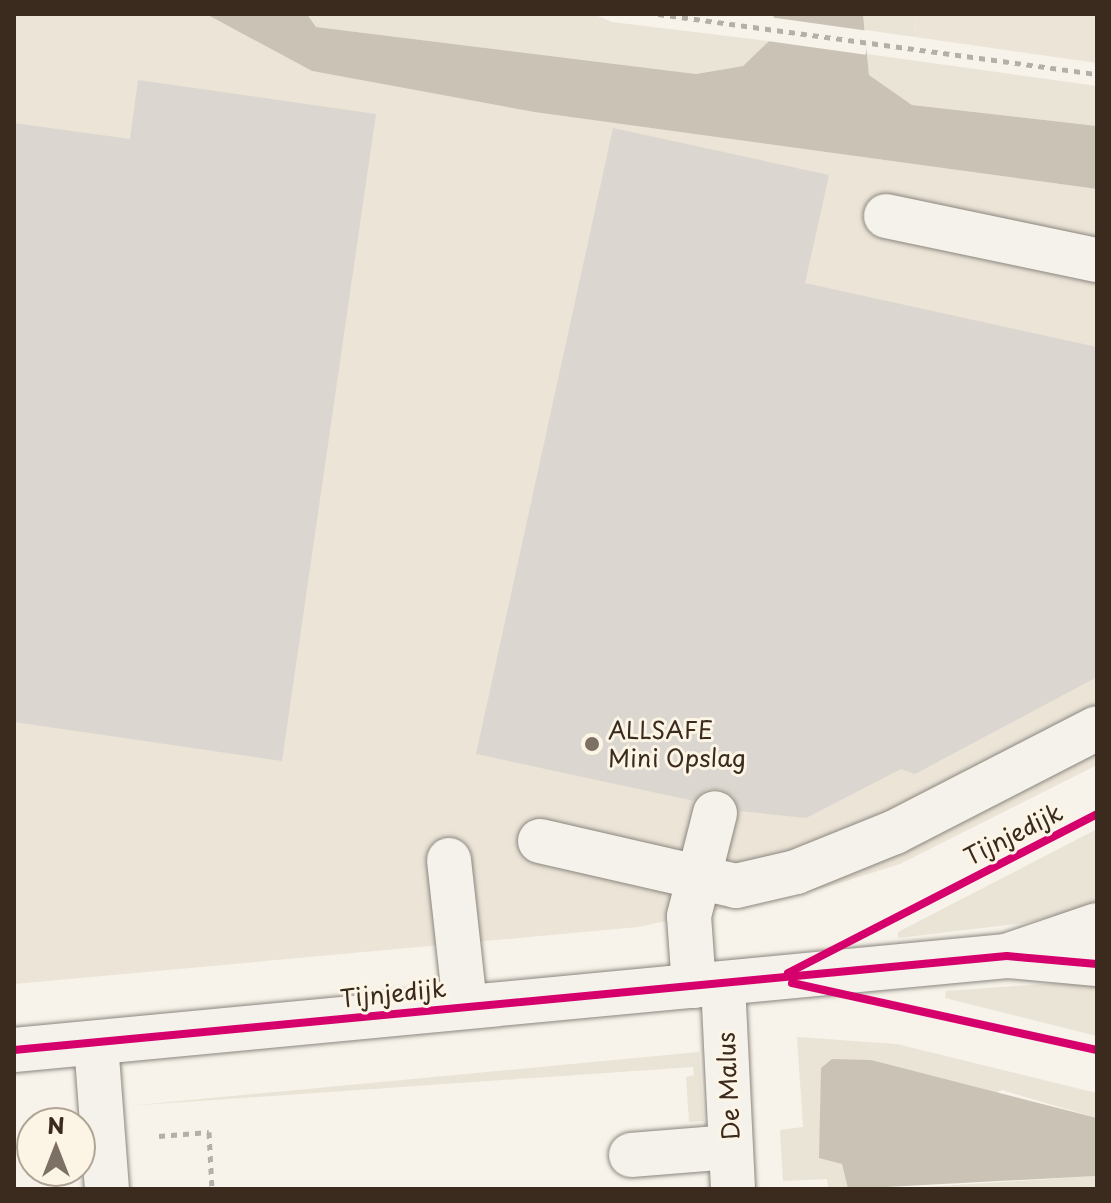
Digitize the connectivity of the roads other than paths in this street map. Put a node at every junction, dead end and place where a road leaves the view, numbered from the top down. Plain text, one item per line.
1 (886, 216) dead end
2 (1097, 260) edge
3 (1097, 728) edge
4 (715, 813) dead end
5 (540, 841) dead end
6 (449, 860) dead end
7 (699, 878) junction
8 (1097, 925) edge
9 (1007, 956) junction
10 (1097, 964) edge
11 (708, 985) junction
12 (465, 1005) junction
13 (96, 1043) junction
14 (14, 1050) edge
15 (631, 1155) dead end
16 (732, 1168) edge
17 (107, 1189) edge

1 - 2 street
3 - 7 street
4 - 7 street, De Malus
5 - 7 street
6 - 12 street
7 - 11 street, De Malus
8 - 9 street, Tijnjedijk
9 - 10 street, Tijnjedijk
9 - 11 street, Tijnjedijk
11 - 12 street, Tijnjedijk
11 - 16 street, De Malus
12 - 13 street, Tijnjedijk
13 - 14 street, Tijnjedijk
13 - 17 street
15 - 16 street

